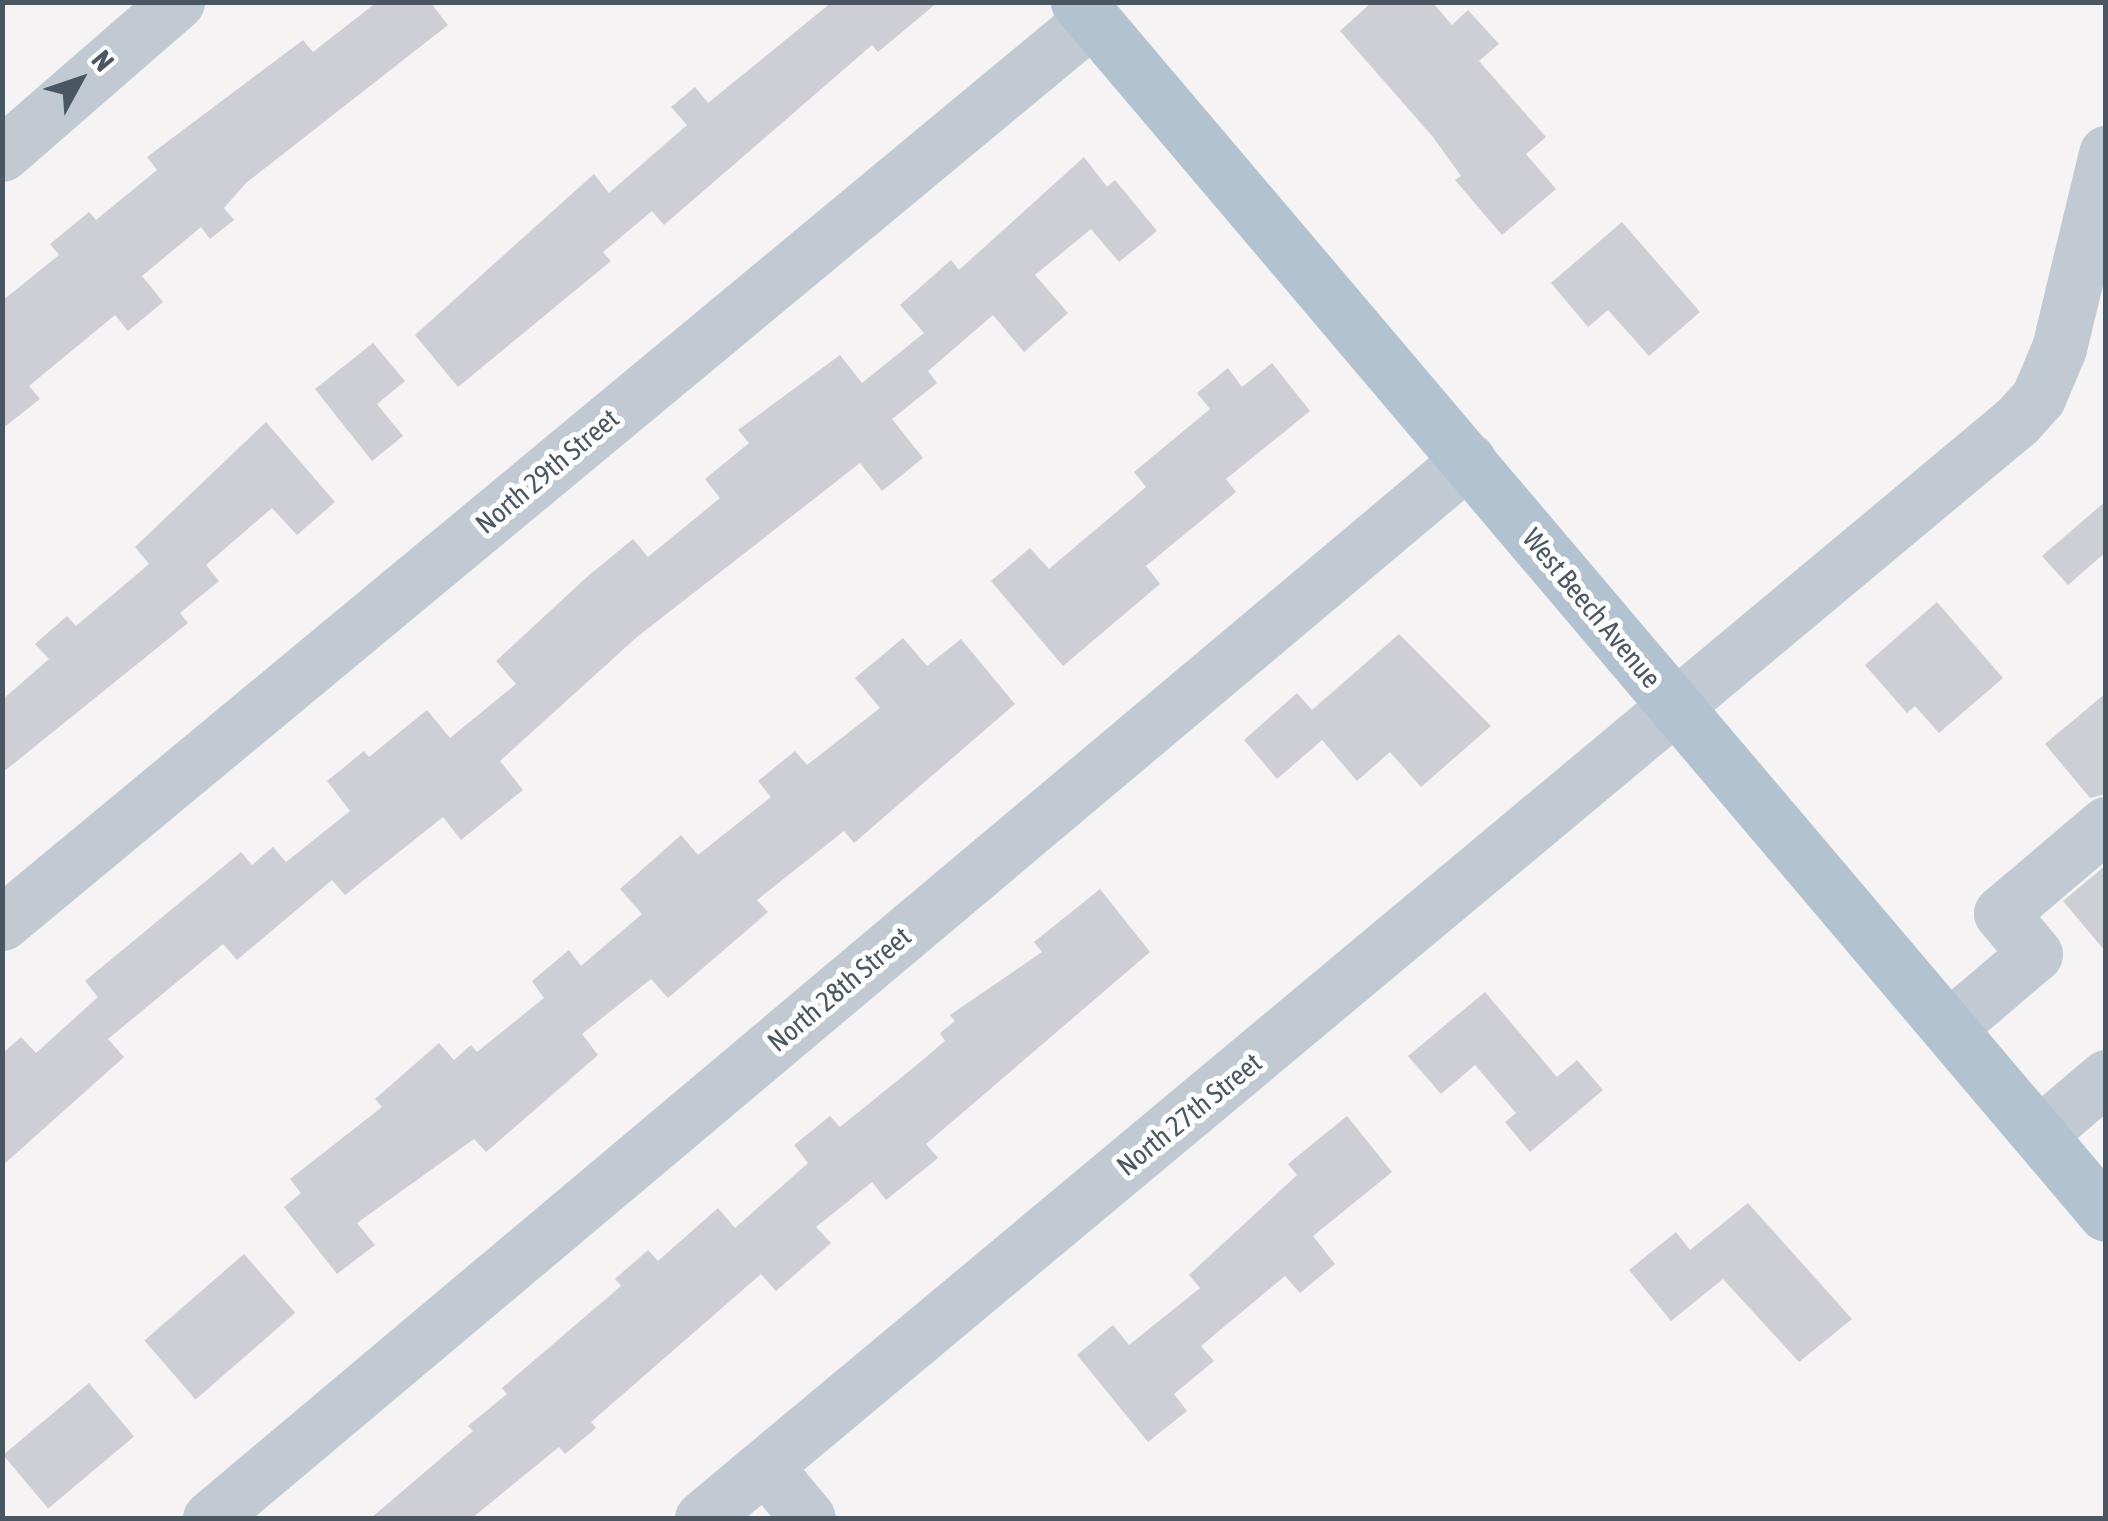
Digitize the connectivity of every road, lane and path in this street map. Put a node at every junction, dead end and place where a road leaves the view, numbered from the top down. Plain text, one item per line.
1 (177, 2) edge
2 (1085, 11) edge
3 (2106, 153) edge
4 (2, 154) edge
5 (1468, 460) junction
6 (1675, 706) junction
7 (2106, 824) edge
8 (2, 923) edge
9 (1948, 1028) junction
10 (2106, 1078) edge
11 (2039, 1134) junction
12 (2105, 1211) edge
13 (764, 1466) junction
14 (210, 1518) edge
15 (702, 1518) edge
16 (808, 1518) edge

1 - 4 street
2 - 5 main road, West Beech Avenue
2 - 8 street, North 29th Street
3 - 6 street, North 27th Street
5 - 6 main road, West Beech Avenue
5 - 14 street, North 28th Street
6 - 9 main road, West Beech Avenue
6 - 13 street, North 27th Street
7 - 9 street
9 - 11 main road, West Beech Avenue
10 - 11 street
11 - 12 main road, West Beech Avenue
13 - 15 street, North 27th Street
13 - 16 street

